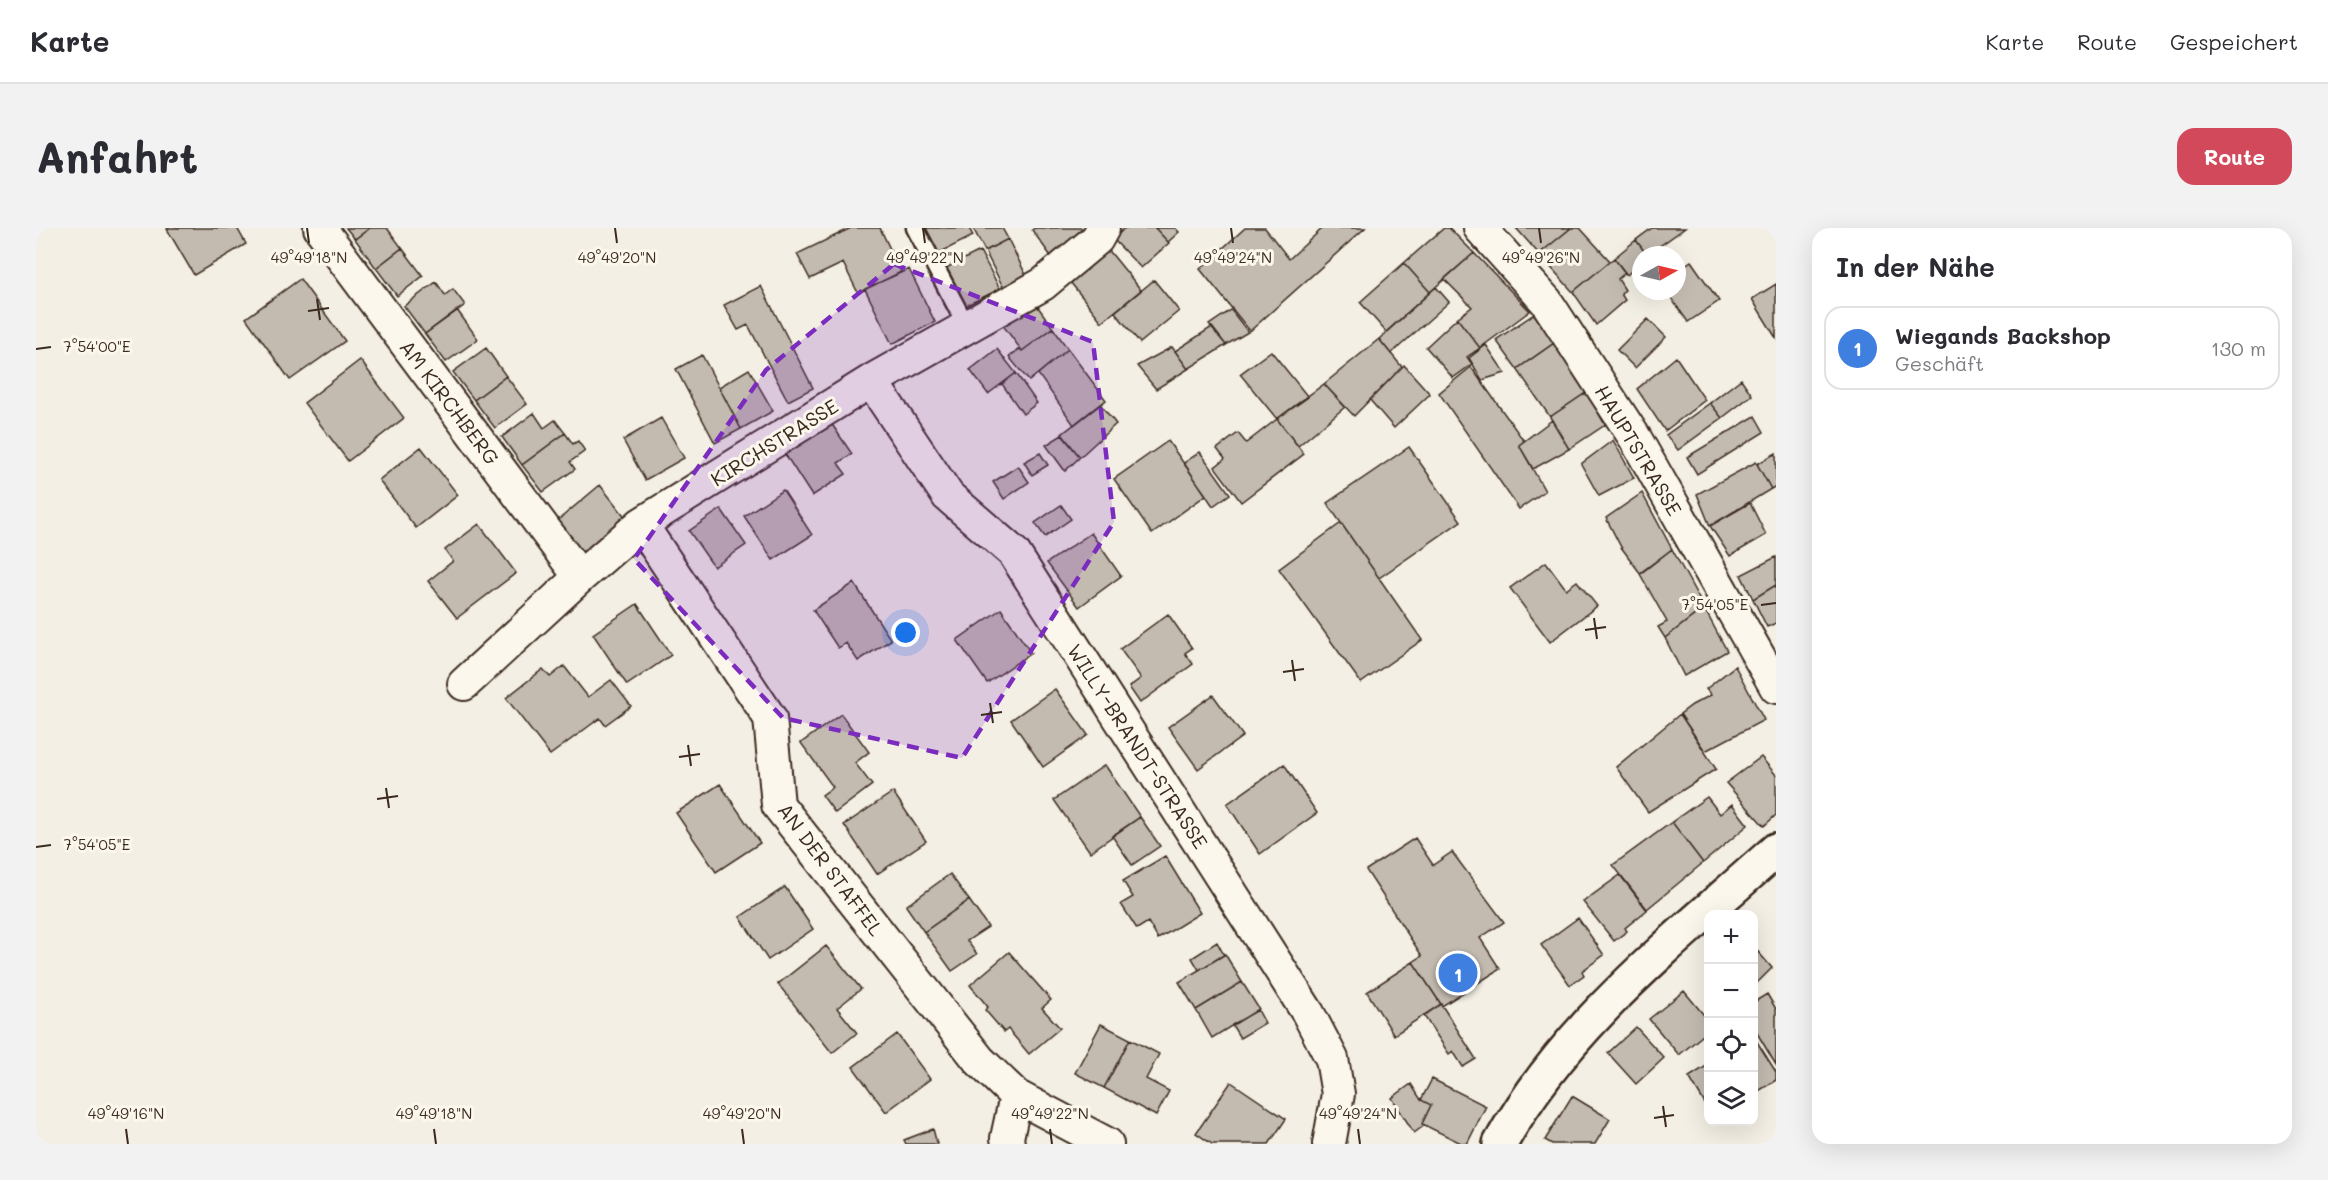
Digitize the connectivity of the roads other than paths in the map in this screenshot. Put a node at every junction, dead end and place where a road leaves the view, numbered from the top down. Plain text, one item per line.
1 (320, 228) edge
2 (915, 228) edge
3 (1102, 228) edge
4 (1480, 228) edge
5 (967, 327) junction
6 (871, 381) junction
7 (641, 525) junction
8 (580, 576) junction
9 (464, 684) dead end
10 (1776, 687) edge
11 (1776, 850) edge
12 (1017, 1096) junction
13 (1008, 1144) edge
14 (1107, 1144) edge
15 (1329, 1144) edge
16 (1500, 1144) edge

1 - 8 street, AM KIRCHBERG
2 - 5 lane
3 - 5 street, KIRCHSTRASSE
4 - 10 street, HAUPTSTRASSE
5 - 6 street, KIRCHSTRASSE
6 - 7 street, KIRCHSTRASSE
6 - 15 street, WILLY-BRANDT-STRASSE
7 - 8 street, KIRCHSTRASSE
7 - 12 street, AN DER STAFFEL
8 - 9 street, KIRCHSTRASSE
11 - 16 main road
12 - 13 street
12 - 14 street, AN DER STAFFEL

